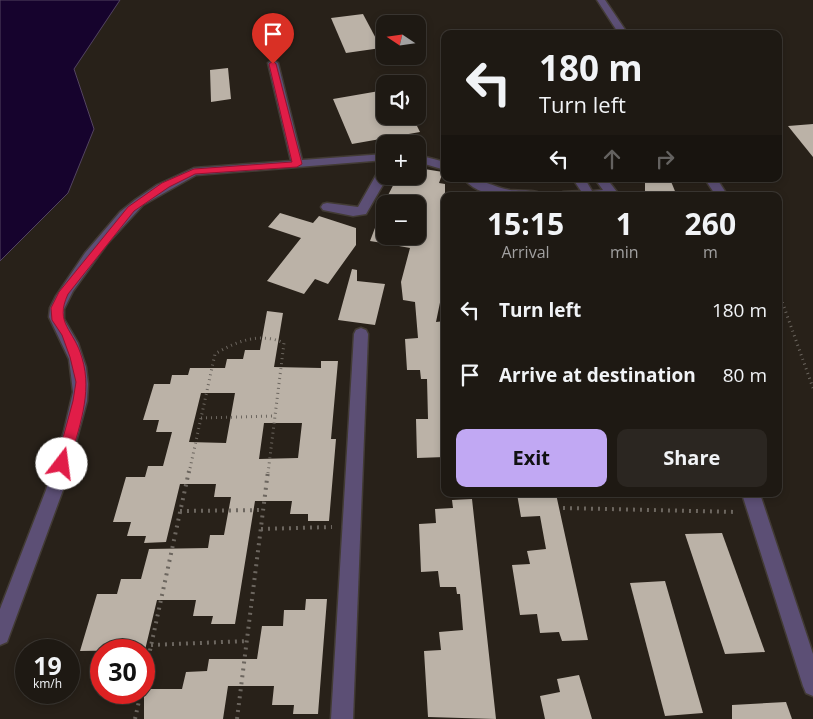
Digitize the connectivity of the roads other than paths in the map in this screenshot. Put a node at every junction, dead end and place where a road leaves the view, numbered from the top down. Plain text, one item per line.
1 (601, 0) edge
2 (621, 30) edge
3 (273, 64) dead end
4 (376, 158) edge
5 (426, 161) edge
6 (297, 164) junction
7 (441, 165) edge
8 (475, 182) edge
9 (377, 185) edge
10 (497, 192) edge
11 (327, 207) dead end
12 (361, 334) dead end
13 (752, 497) edge
14 (0, 635) edge
15 (813, 686) edge
16 (342, 719) edge

1 - 2 street
3 - 6 street
4 - 6 street
5 - 7 street
6 - 14 street
8 - 10 street
9 - 11 street
12 - 16 street
13 - 15 street

